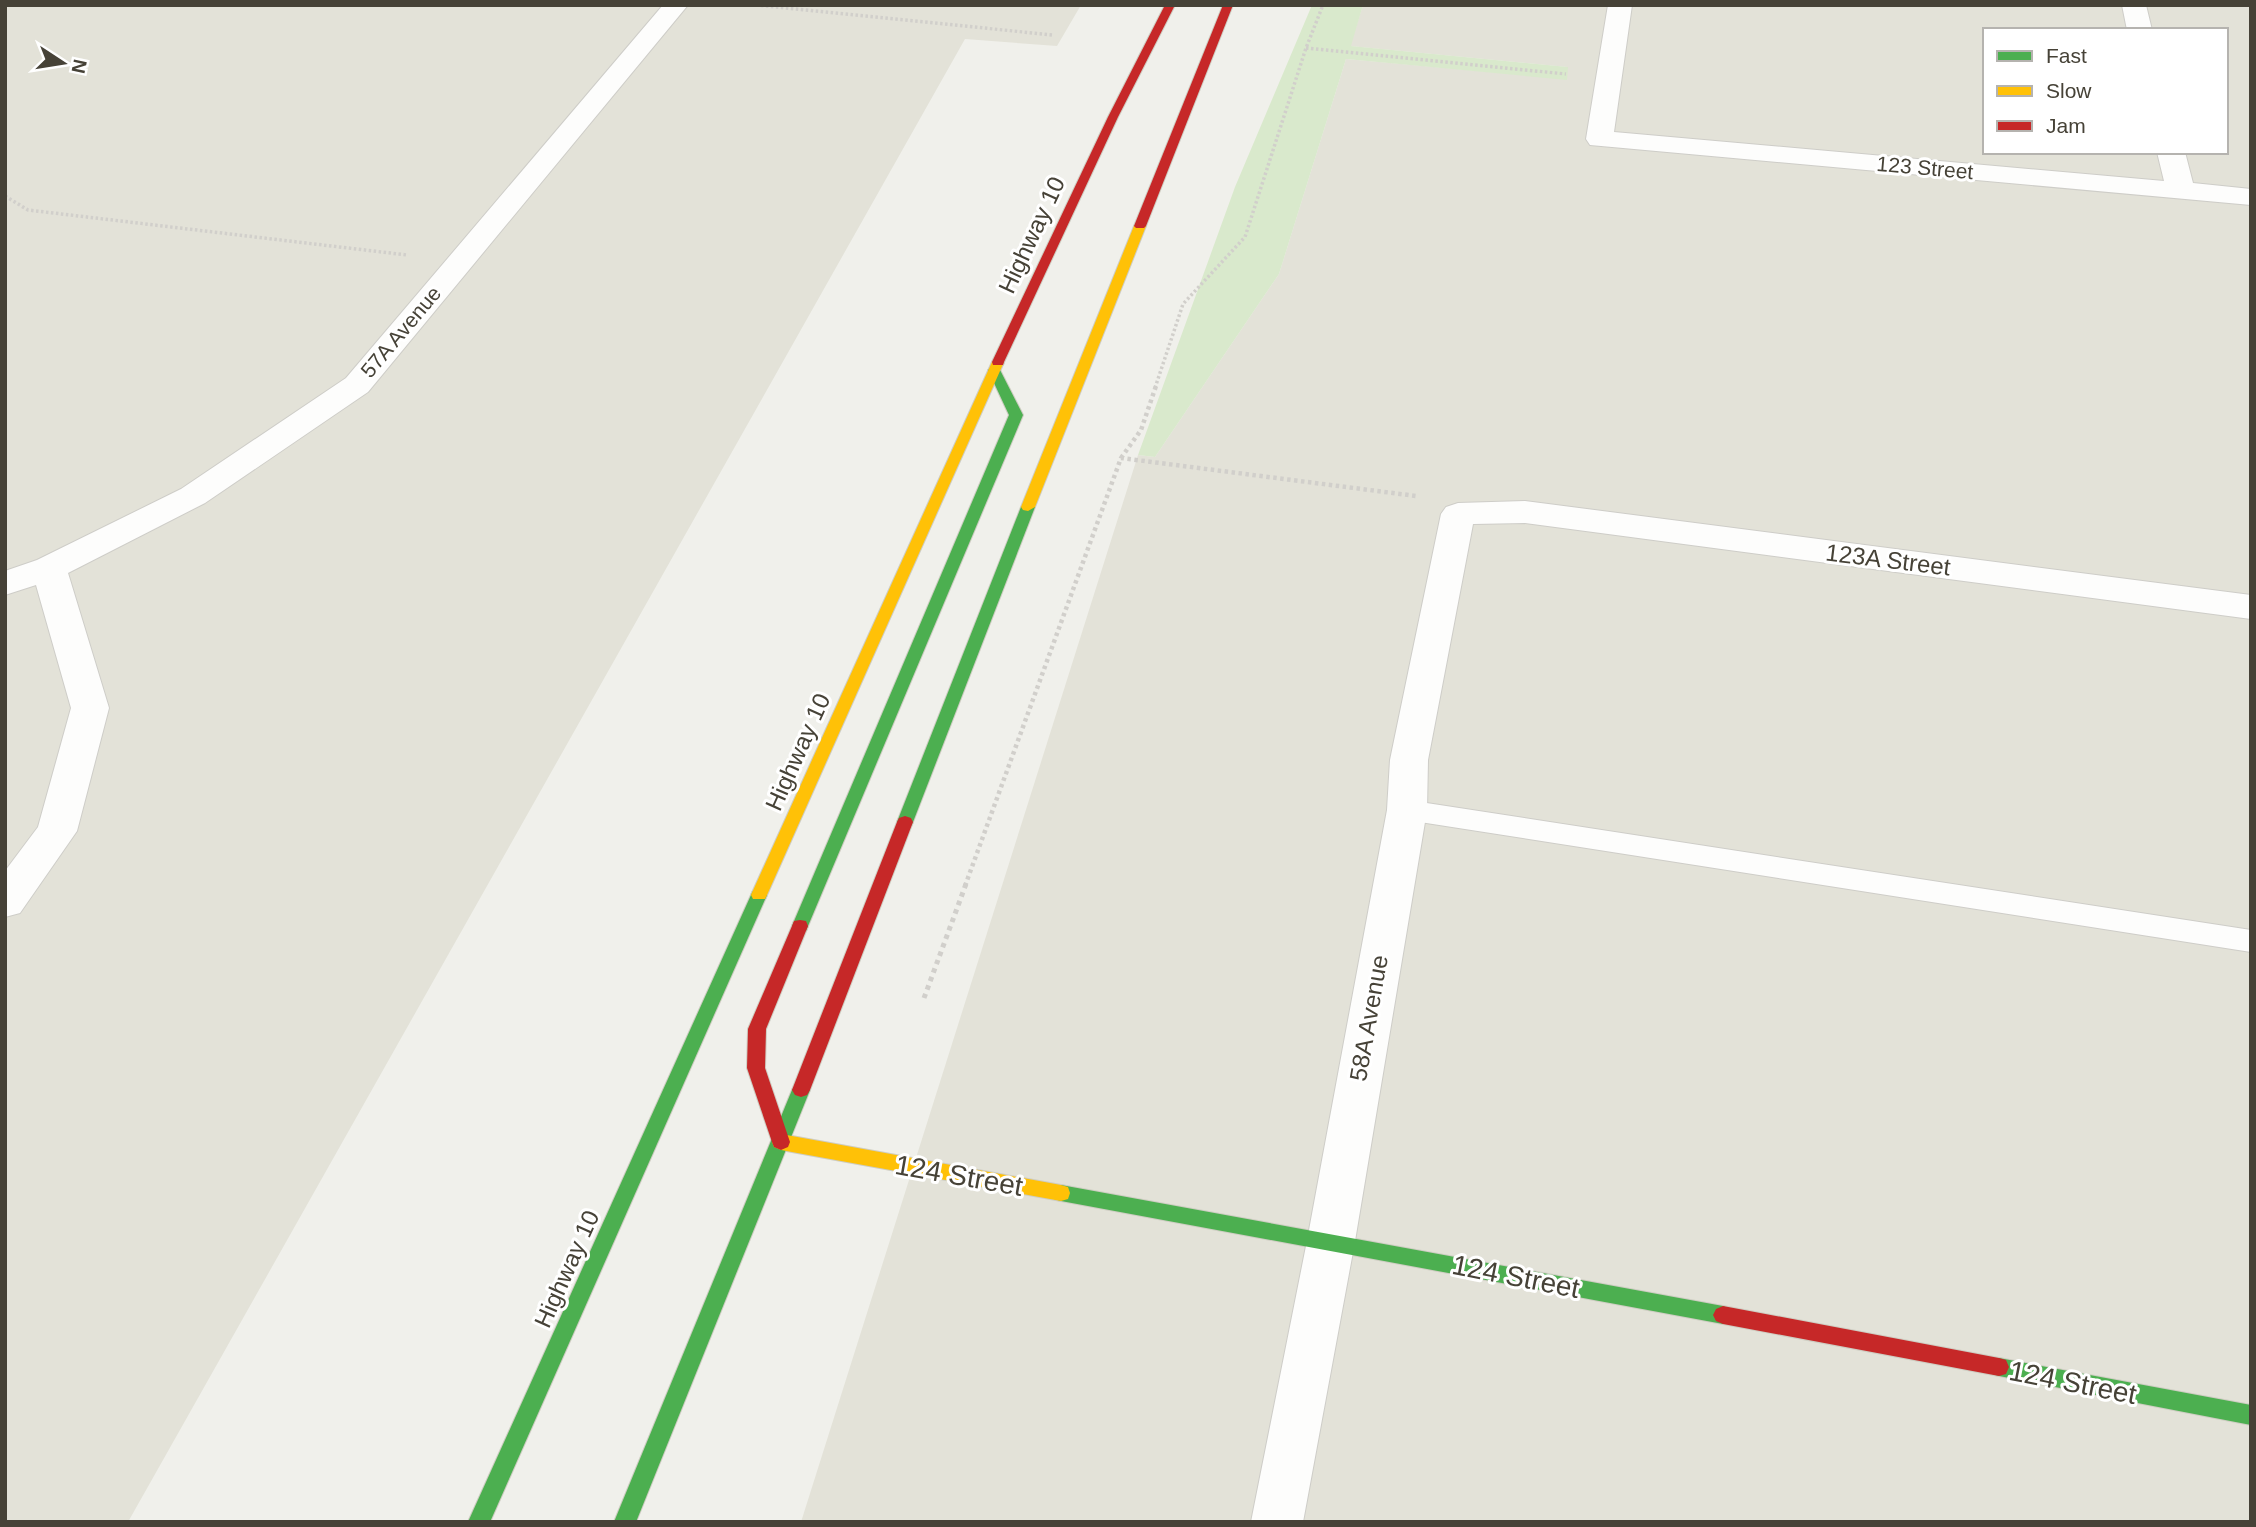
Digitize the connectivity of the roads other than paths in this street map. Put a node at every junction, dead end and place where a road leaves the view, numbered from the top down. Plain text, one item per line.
1 (676, 5) edge
2 (1171, 5) edge
3 (1228, 5) edge
4 (1620, 5) edge
5 (2134, 5) edge
6 (2140, 28) edge
7 (2172, 154) edge
8 (2181, 191) junction
9 (2251, 197) edge
10 (994, 370) junction
11 (1458, 514) joint
12 (49, 568) junction
13 (5, 584) edge
14 (2251, 607) edge
15 (1407, 810) junction
16 (5, 902) edge
17 (2251, 942) edge
18 (781, 1142) junction
19 (1331, 1241) junction
20 (2251, 1415) edge
21 (479, 1522) edge
22 (625, 1522) edge
23 (1277, 1522) edge

1 - 12 street, 57A Avenue
2 - 10 main road, Highway 10
3 - 18 main road
4 - 8 street, 123 Street
5 - 6 street
7 - 8 street
8 - 9 street, 123 Street
10 - 18 main road
10 - 21 main road, Highway 10
11 - 14 street, 123A Street
11 - 15 street, 58A Avenue
12 - 13 street
12 - 16 street
15 - 17 lane
15 - 19 street, 58A Avenue
18 - 19 main road, 124 Street
18 - 22 main road
19 - 20 main road, 124 Street
19 - 23 street, 58A Avenue

